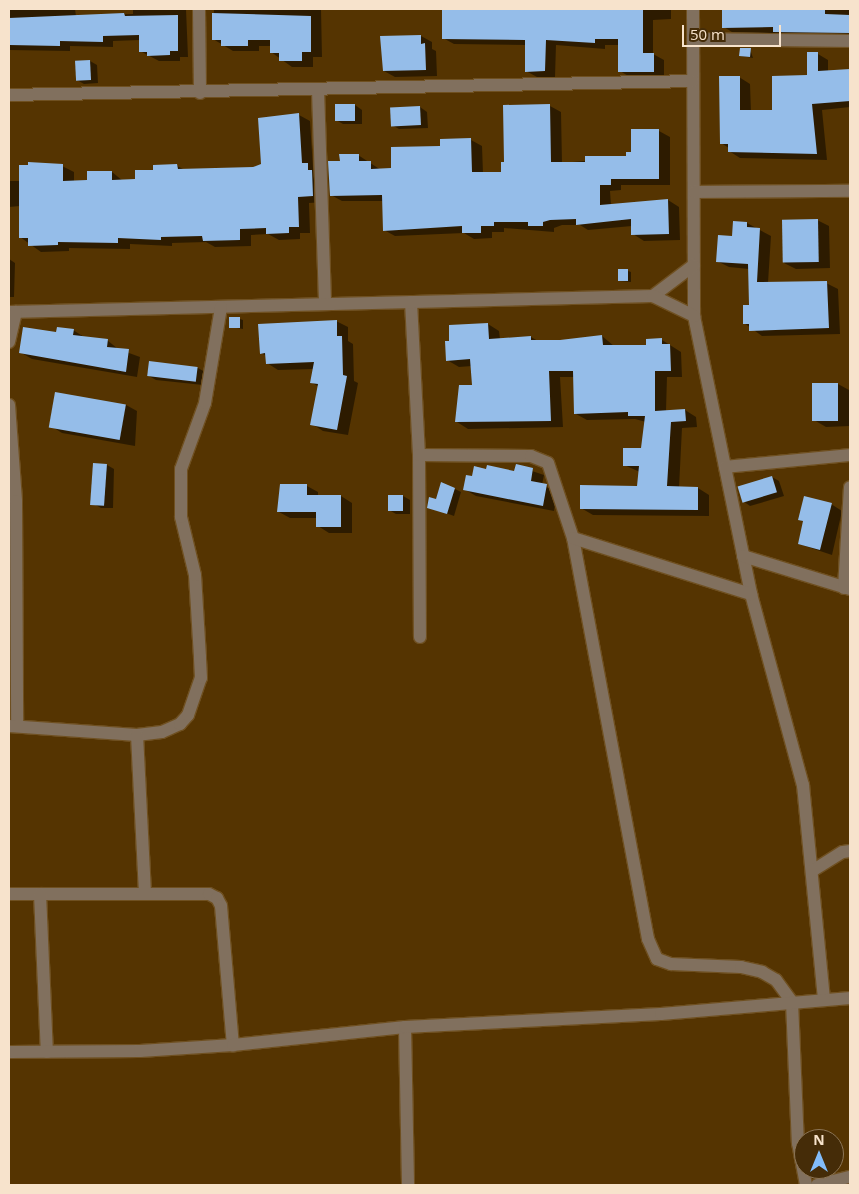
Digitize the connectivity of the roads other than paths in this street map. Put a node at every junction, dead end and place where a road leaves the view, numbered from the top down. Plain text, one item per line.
1 (199, 9) edge
2 (693, 9) edge
3 (693, 39) junction
4 (850, 41) edge
5 (693, 81) junction
6 (318, 90) junction
7 (200, 93) junction
8 (9, 95) edge
9 (850, 191) edge
10 (694, 192) junction
11 (694, 265) junction
12 (653, 296) junction
13 (411, 302) junction
14 (325, 304) junction
15 (221, 307) junction
16 (12, 312) edge
17 (694, 316) junction
18 (9, 342) edge
19 (9, 405) edge
20 (419, 455) junction
21 (850, 455) edge
22 (725, 467) junction
23 (850, 487) edge
24 (573, 538) junction
25 (743, 556) junction
26 (12, 578) edge
27 (847, 588) edge
28 (751, 594) junction
29 (420, 637) dead end
30 (13, 726) edge
31 (137, 735) junction
32 (850, 851) edge
33 (812, 871) junction
34 (9, 894) edge
35 (40, 894) junction
36 (144, 894) junction
37 (850, 998) edge
38 (824, 1000) junction
39 (792, 1002) junction
40 (405, 1027) junction
41 (233, 1046) junction
42 (9, 1052) edge
43 (47, 1052) junction
44 (850, 1177) edge
45 (408, 1185) edge
46 (806, 1185) edge
47 (817, 1185) edge

1 - 7 street
2 - 3 street
3 - 4 street
3 - 5 street
5 - 6 street
5 - 10 street
6 - 7 street
6 - 14 street
7 - 8 street
9 - 10 street
10 - 11 street
11 - 12 street
11 - 17 street
12 - 13 street
12 - 17 street
13 - 14 street
13 - 20 street
14 - 15 street
15 - 16 street
15 - 31 street
16 - 18 street
17 - 22 street
19 - 26 street
20 - 24 street
20 - 29 street
21 - 22 street
22 - 25 street
23 - 27 street
24 - 28 street
24 - 39 street
25 - 27 street
25 - 28 street
26 - 30 street
28 - 33 street
30 - 31 street
31 - 36 street
32 - 33 street
33 - 38 street
34 - 35 street
35 - 36 street
35 - 43 street
36 - 41 street
37 - 38 street
38 - 39 street
39 - 40 street
39 - 46 street
40 - 41 street
40 - 45 street
41 - 43 street
42 - 43 street
44 - 47 street

